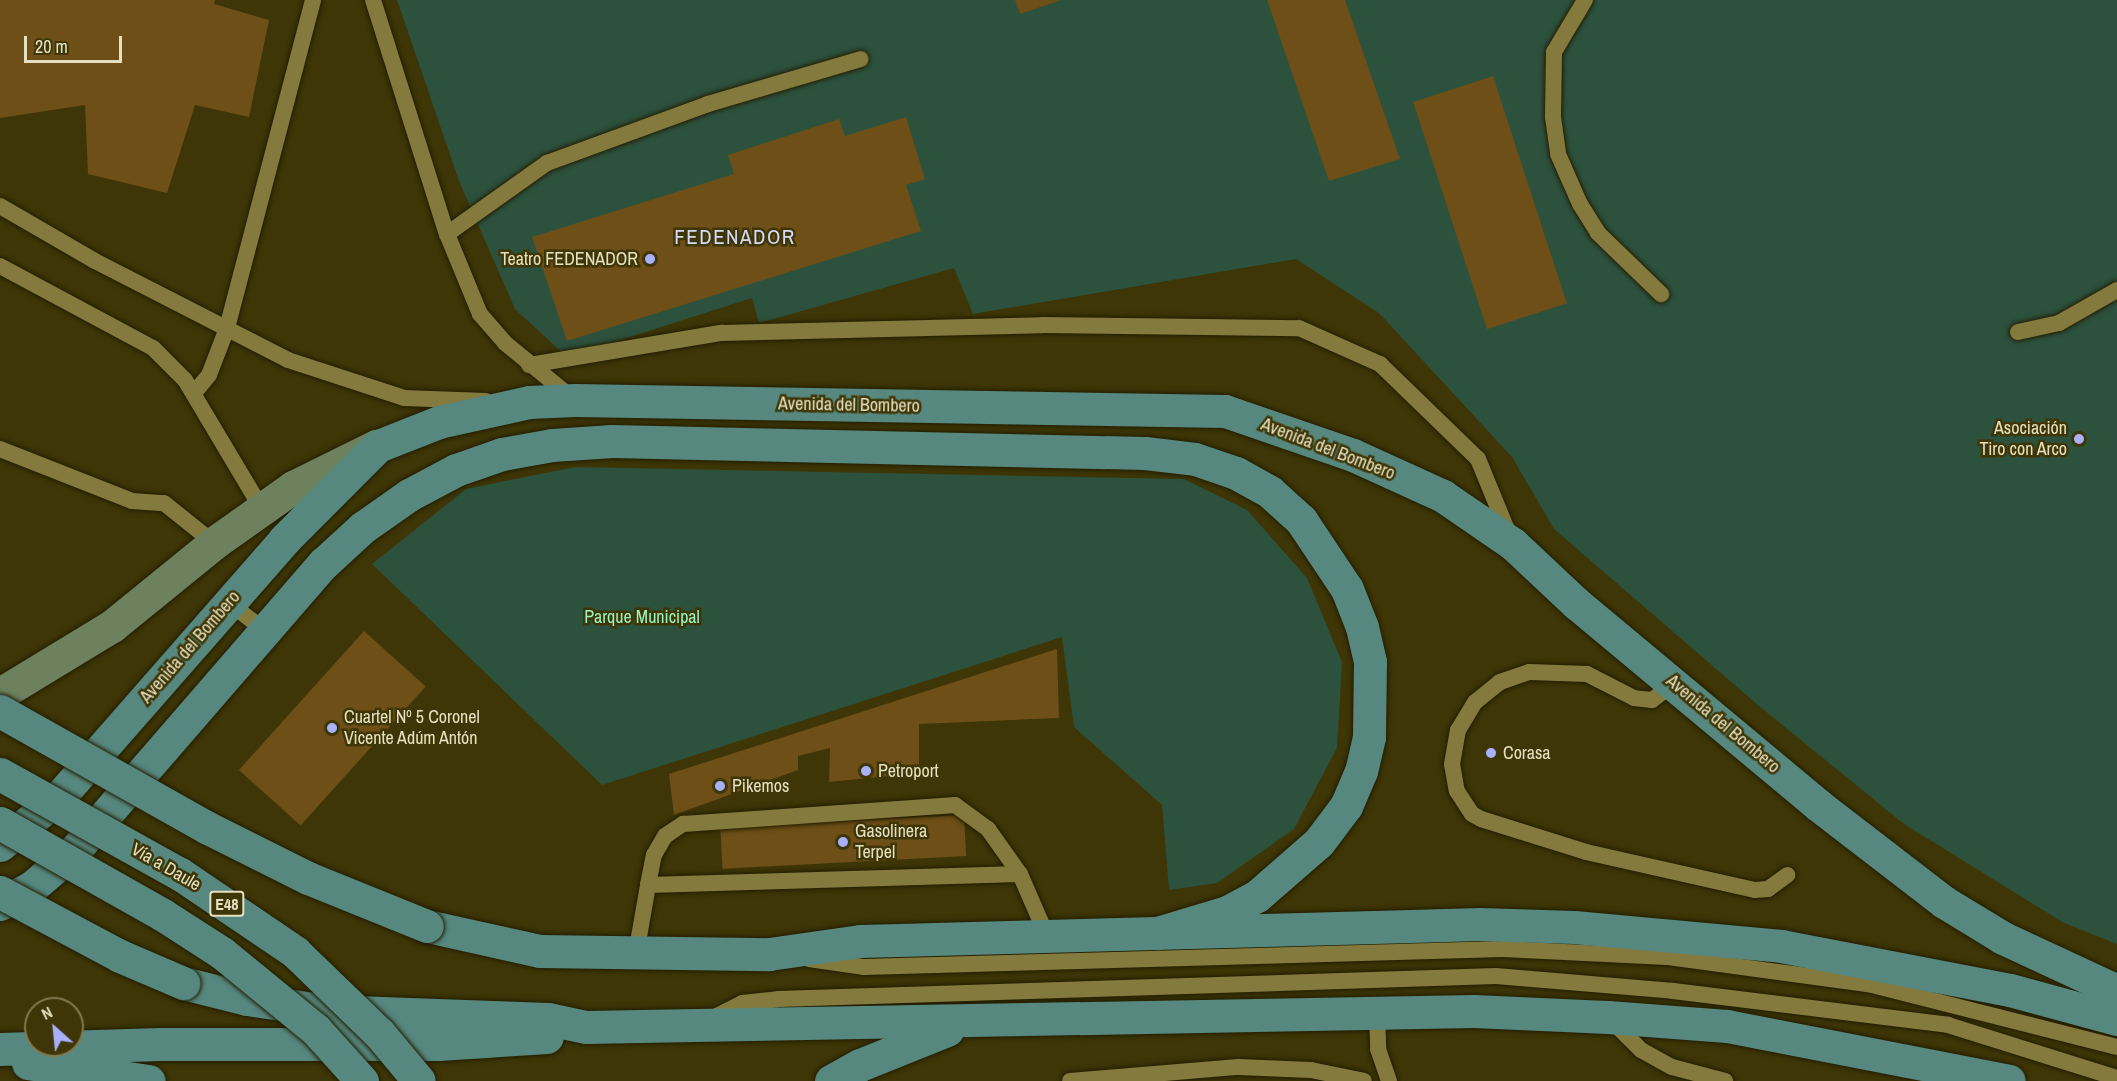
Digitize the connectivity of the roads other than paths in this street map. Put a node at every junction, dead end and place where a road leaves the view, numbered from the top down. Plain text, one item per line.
1 (313, 0) edge
2 (373, 0) edge
3 (1585, 0) edge
4 (861, 59) dead end
5 (0, 206) edge
6 (447, 234) junction
7 (0, 266) edge
8 (2117, 290) edge
9 (1661, 294) dead end
10 (227, 328) junction
11 (2018, 332) dead end
12 (529, 365) junction
13 (194, 393) junction
14 (575, 400) junction
15 (528, 402) junction
16 (378, 446) junction
17 (0, 448) edge
18 (262, 509) junction
19 (214, 543) junction
20 (1513, 544) junction
21 (229, 603) junction
22 (263, 629) junction
23 (1674, 683) junction
24 (0, 694) edge
25 (0, 711) edge
26 (0, 774) edge
27 (0, 823) edge
28 (0, 844) edge
29 (1020, 874) junction
30 (1787, 875) dead end
31 (648, 885) junction
32 (0, 892) edge
33 (0, 904) edge
34 (1157, 933) junction
35 (1047, 936) junction
36 (636, 954) junction
37 (769, 954) junction
38 (2117, 991) edge
39 (1377, 1013) junction
40 (1608, 1017) junction
41 (2117, 1019) edge
42 (972, 1022) junction
43 (705, 1023) junction
44 (586, 1027) junction
45 (2117, 1047) edge
46 (0, 1049) edge
47 (0, 1059) edge
48 (2117, 1078) edge
49 (149, 1081) edge
50 (362, 1081) edge
51 (419, 1081) edge
52 (831, 1081) edge
53 (1070, 1081) edge
54 (1364, 1081) edge
55 (1389, 1081) edge
56 (1725, 1081) edge
57 (2009, 1081) edge

1 - 10 lane
2 - 6 lane
3 - 9 lane
4 - 6 lane
5 - 10 lane
6 - 12 lane
7 - 13 lane
8 - 11 lane
10 - 13 lane
10 - 15 lane
12 - 14 lane
12 - 20 lane
13 - 18 lane
14 - 15 main road, Avenida del Bombero
14 - 20 main road, Avenida del Bombero
15 - 16 main road, Avenida del Bombero
16 - 18 main road, Avenida del Bombero
16 - 21 main road, Avenida del Bombero
17 - 19 lane
18 - 19 main road, Avenida del Bombero
19 - 24 main road, Avenida del Bombero
20 - 23 main road, Avenida del Bombero
21 - 22 lane
21 - 28 main road, Avenida del Bombero
22 - 33 main road
22 - 34 main road
23 - 30 lane
23 - 38 main road, Avenida del Bombero
25 - 36 main road, bridge
26 - 51 main road, Vía a Daule / E48, bridge
27 - 50 main road, E48, bridge
29 - 31 lane
29 - 31 lane
29 - 35 lane
31 - 36 lane
32 - 44 main road, bridge
34 - 35 main road
34 - 41 main road
35 - 37 main road
36 - 37 main road
37 - 45 lane
39 - 40 main road
39 - 42 main road
39 - 55 lane
40 - 56 lane
40 - 57 main road
42 - 43 main road
42 - 52 main road
43 - 44 main road
43 - 48 lane
44 - 46 main road
47 - 49 main road
53 - 54 lane

